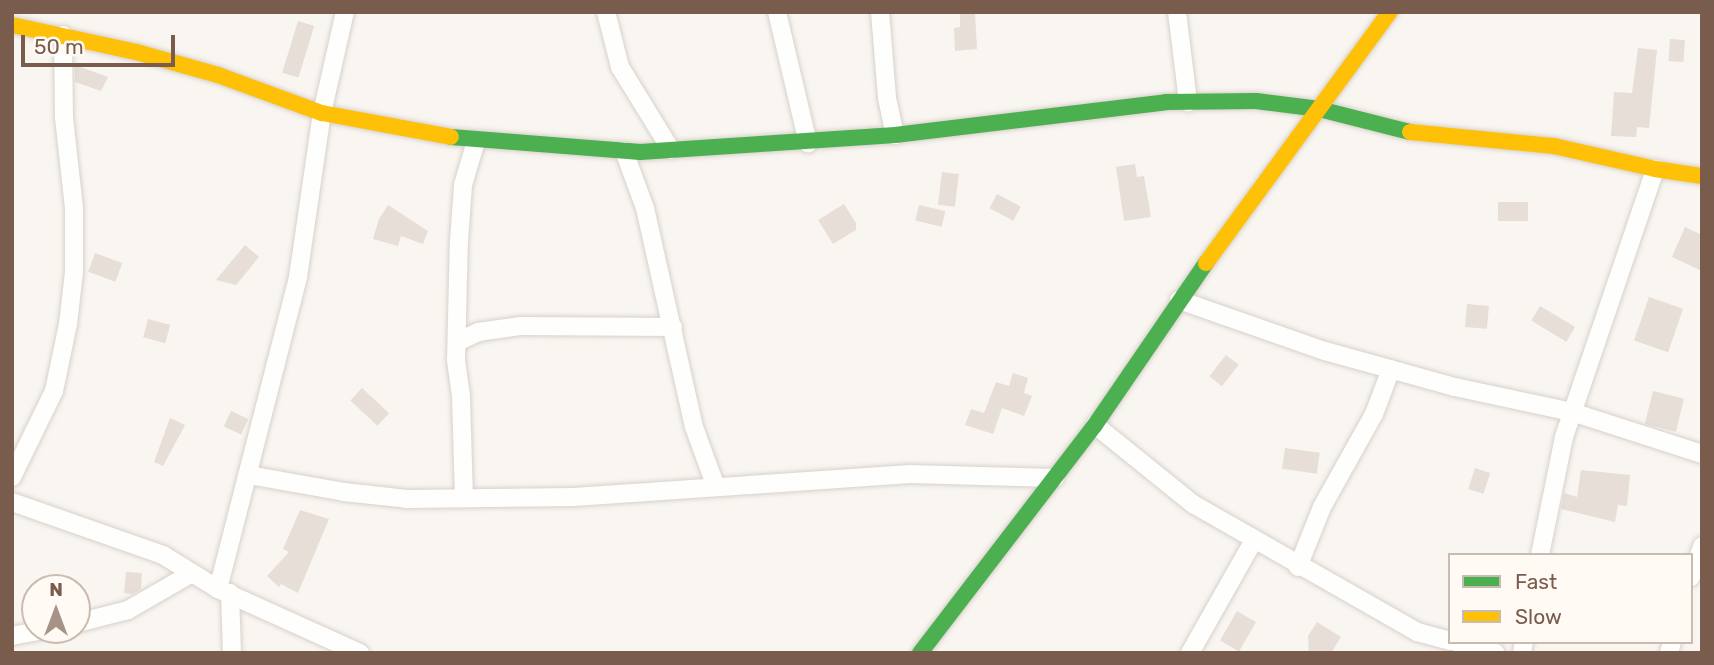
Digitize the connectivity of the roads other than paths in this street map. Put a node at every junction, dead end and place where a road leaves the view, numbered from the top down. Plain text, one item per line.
1 (345, 12) edge
2 (606, 12) edge
3 (777, 12) edge
4 (880, 12) edge
5 (1177, 12) edge
6 (1390, 12) edge
7 (12, 25) edge
8 (63, 35) junction
9 (1188, 102) junction
10 (1319, 109) junction
11 (322, 113) junction
12 (895, 135) junction
13 (476, 141) junction
14 (808, 143) junction
15 (671, 150) junction
16 (624, 151) junction
17 (1655, 169) junction
18 (1702, 176) edge
19 (1179, 300) junction
20 (673, 327) junction
21 (457, 342) junction
22 (1391, 369) junction
23 (1572, 412) junction
24 (1095, 425) junction
25 (1702, 454) edge
26 (249, 475) junction
27 (12, 477) edge
28 (1055, 478) junction
29 (716, 487) junction
30 (464, 498) junction
31 (12, 502) edge
32 (1254, 540) junction
33 (1702, 546) edge
34 (1540, 553) edge
35 (1298, 567) junction
36 (1693, 571) edge
37 (192, 573) junction
38 (224, 591) junction
39 (91, 619) edge
40 (1448, 640) edge
41 (1462, 644) edge
42 (232, 653) edge
43 (360, 653) edge
44 (920, 653) edge
45 (1190, 653) edge
46 (1496, 653) edge

1 - 11 street
2 - 15 street
3 - 14 street
4 - 12 street
5 - 9 street
6 - 10 street
7 - 8 street
8 - 11 street
8 - 27 street
9 - 10 street
9 - 12 street
10 - 17 street
10 - 19 street
11 - 13 street
11 - 26 street
12 - 14 street
13 - 16 street
13 - 21 street
14 - 15 street
15 - 16 street
16 - 20 street
17 - 18 street
17 - 23 street
19 - 22 street
19 - 24 street
20 - 21 street
20 - 29 street
21 - 30 street
22 - 23 street
22 - 35 street
23 - 25 street
23 - 34 street
24 - 28 street
24 - 32 street
26 - 30 street
26 - 38 street
28 - 29 street
28 - 44 street
29 - 30 street
31 - 37 street
32 - 35 street
32 - 45 street
33 - 36 street
35 - 40 street
37 - 38 street
37 - 39 street
38 - 42 street
38 - 43 street
41 - 46 street

